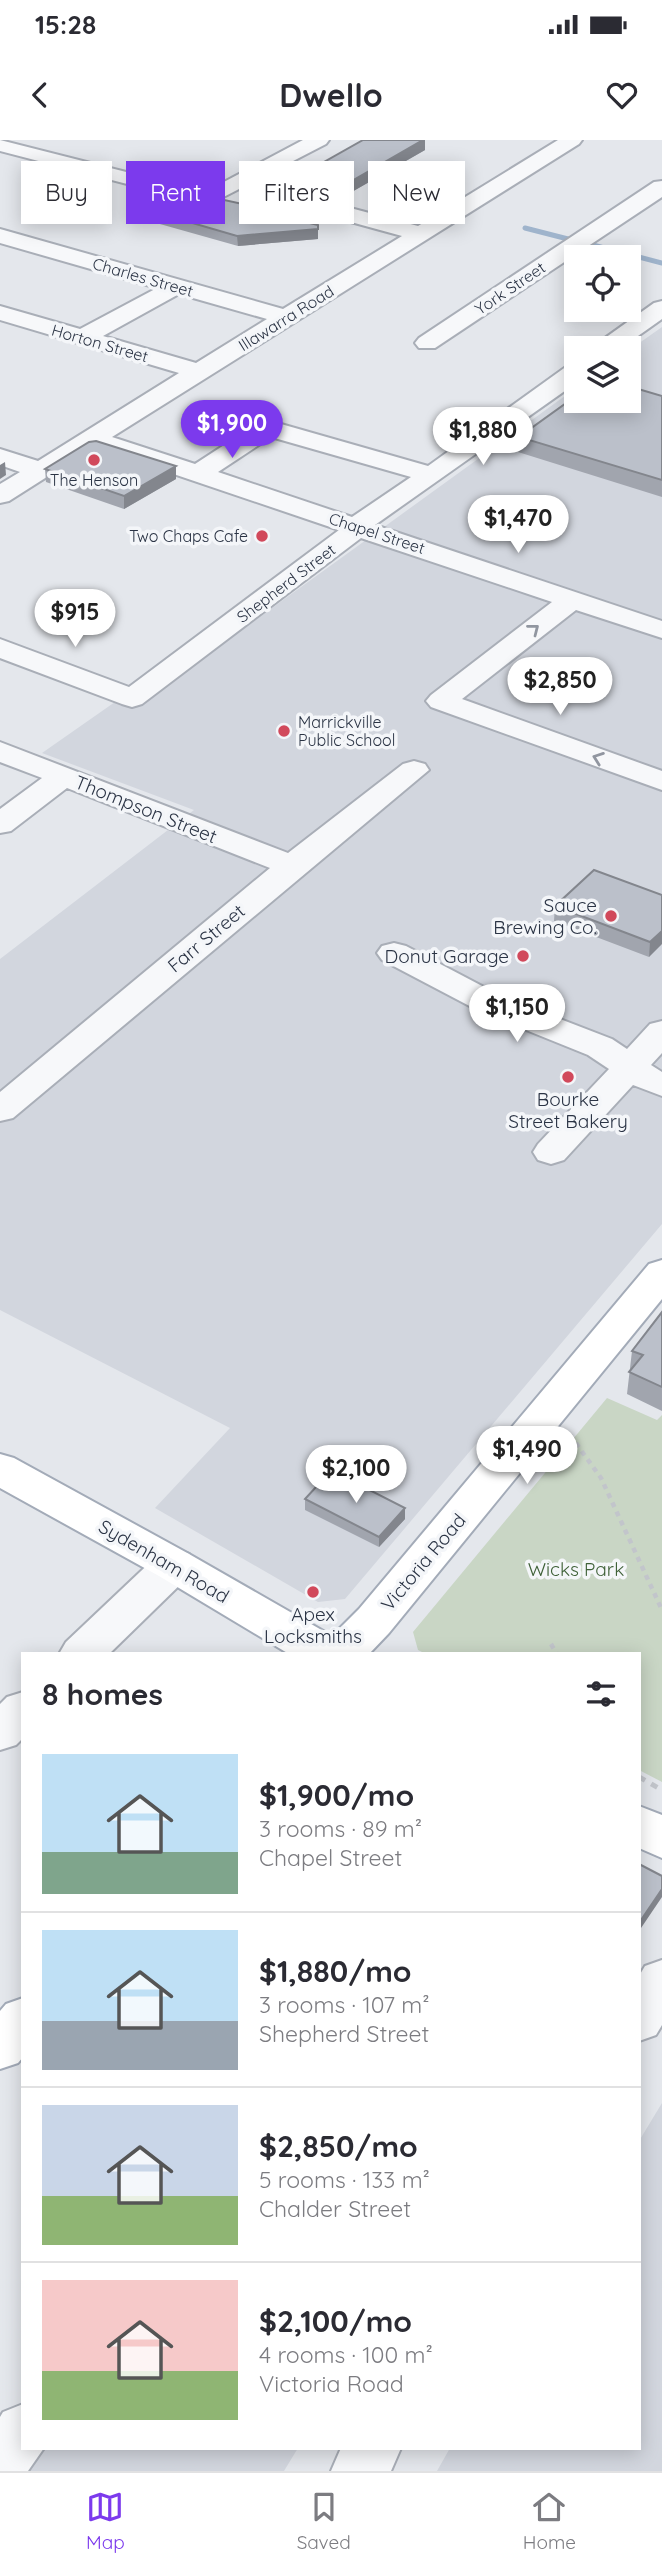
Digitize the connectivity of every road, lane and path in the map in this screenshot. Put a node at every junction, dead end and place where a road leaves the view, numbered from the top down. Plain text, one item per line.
1 (318, 140) edge
2 (572, 140) edge
3 (0, 145) edge
4 (660, 177) edge
5 (238, 184) junction
6 (421, 234) junction
7 (0, 236) edge
8 (175, 287) junction
9 (662, 308) edge
10 (0, 313) edge
11 (286, 317) junction
12 (623, 336) edge
13 (82, 338) junction
14 (428, 342) dead end
15 (200, 372) junction
16 (564, 379) edge
17 (91, 438) junction
18 (0, 457) edge
19 (41, 470) junction
20 (198, 474) junction
21 (432, 475) junction
22 (0, 495) edge
23 (359, 526) junction
24 (573, 599) junction
25 (662, 630) edge
26 (0, 648) edge
27 (0, 751) edge
28 (414, 770) dead end
29 (64, 776) junction
30 (662, 781) edge
31 (0, 824) edge
32 (292, 866) junction
33 (394, 953) dead end
34 (662, 1032) edge
35 (632, 1066) junction
36 (662, 1085) edge
37 (0, 1110) edge
38 (551, 1152) dead end
39 (662, 1273) edge
40 (569, 1434) dead end
41 (0, 1469) edge
42 (174, 1565) junction
43 (660, 1600) edge
44 (662, 1610) edge
45 (551, 1644) dead end
46 (83, 1652) edge
47 (323, 1652) edge
48 (344, 1652) edge
49 (556, 1652) edge
50 (0, 1690) edge
51 (21, 1703) edge
52 (21, 1712) edge
53 (0, 1732) edge
54 (641, 1778) edge
55 (662, 1790) edge
56 (641, 1826) edge
57 (662, 1838) edge
58 (662, 1981) edge
59 (641, 2016) edge
60 (21, 2022) edge
61 (0, 2047) edge
62 (21, 2435) edge
63 (372, 2450) edge
64 (0, 2462) edge
65 (359, 2471) edge

1 - 5 street
2 - 6 street, Illawarra Road
3 - 5 street
4 - 14 street, York Street
5 - 6 street
6 - 11 street, Illawarra Road
7 - 8 street, Charles Street
8 - 11 street, Charles Street
8 - 13 street
9 - 12 street
10 - 13 street, Horton Street
11 - 15 street, Illawarra Road
13 - 15 street, Horton Street
15 - 17 street, Illawarra Road
16 - 21 street, Shepherd Street
17 - 19 street, Illawarra Road
17 - 20 street, Chapel Street
18 - 19 street
19 - 22 street, Illawarra Road
20 - 21 street
20 - 23 street, Chapel Street
21 - 23 street, Shepherd Street
23 - 24 street, Chapel Street
23 - 26 street, Shepherd Street
24 - 25 street, Chapel Street
30 -> 24 street
27 - 29 street, Thompson Street
28 - 32 street, Farr Street
29 - 31 street
29 - 32 street, Thompson Street
32 - 37 street, Farr Street
33 - 35 street
34 - 35 street
35 - 36 street
35 - 38 street
39 - 48 main road, Victoria Road
40 - 43 path
41 - 42 main road, Sydenham Road
42 - 46 street
42 - 47 main road, Sydenham Road
43 - 44 path
45 - 49 path
50 - 51 street
52 - 53 street
54 - 55 path
56 - 57 main road
58 - 59 street
60 - 61 main road
62 - 64 street
63 - 65 street

